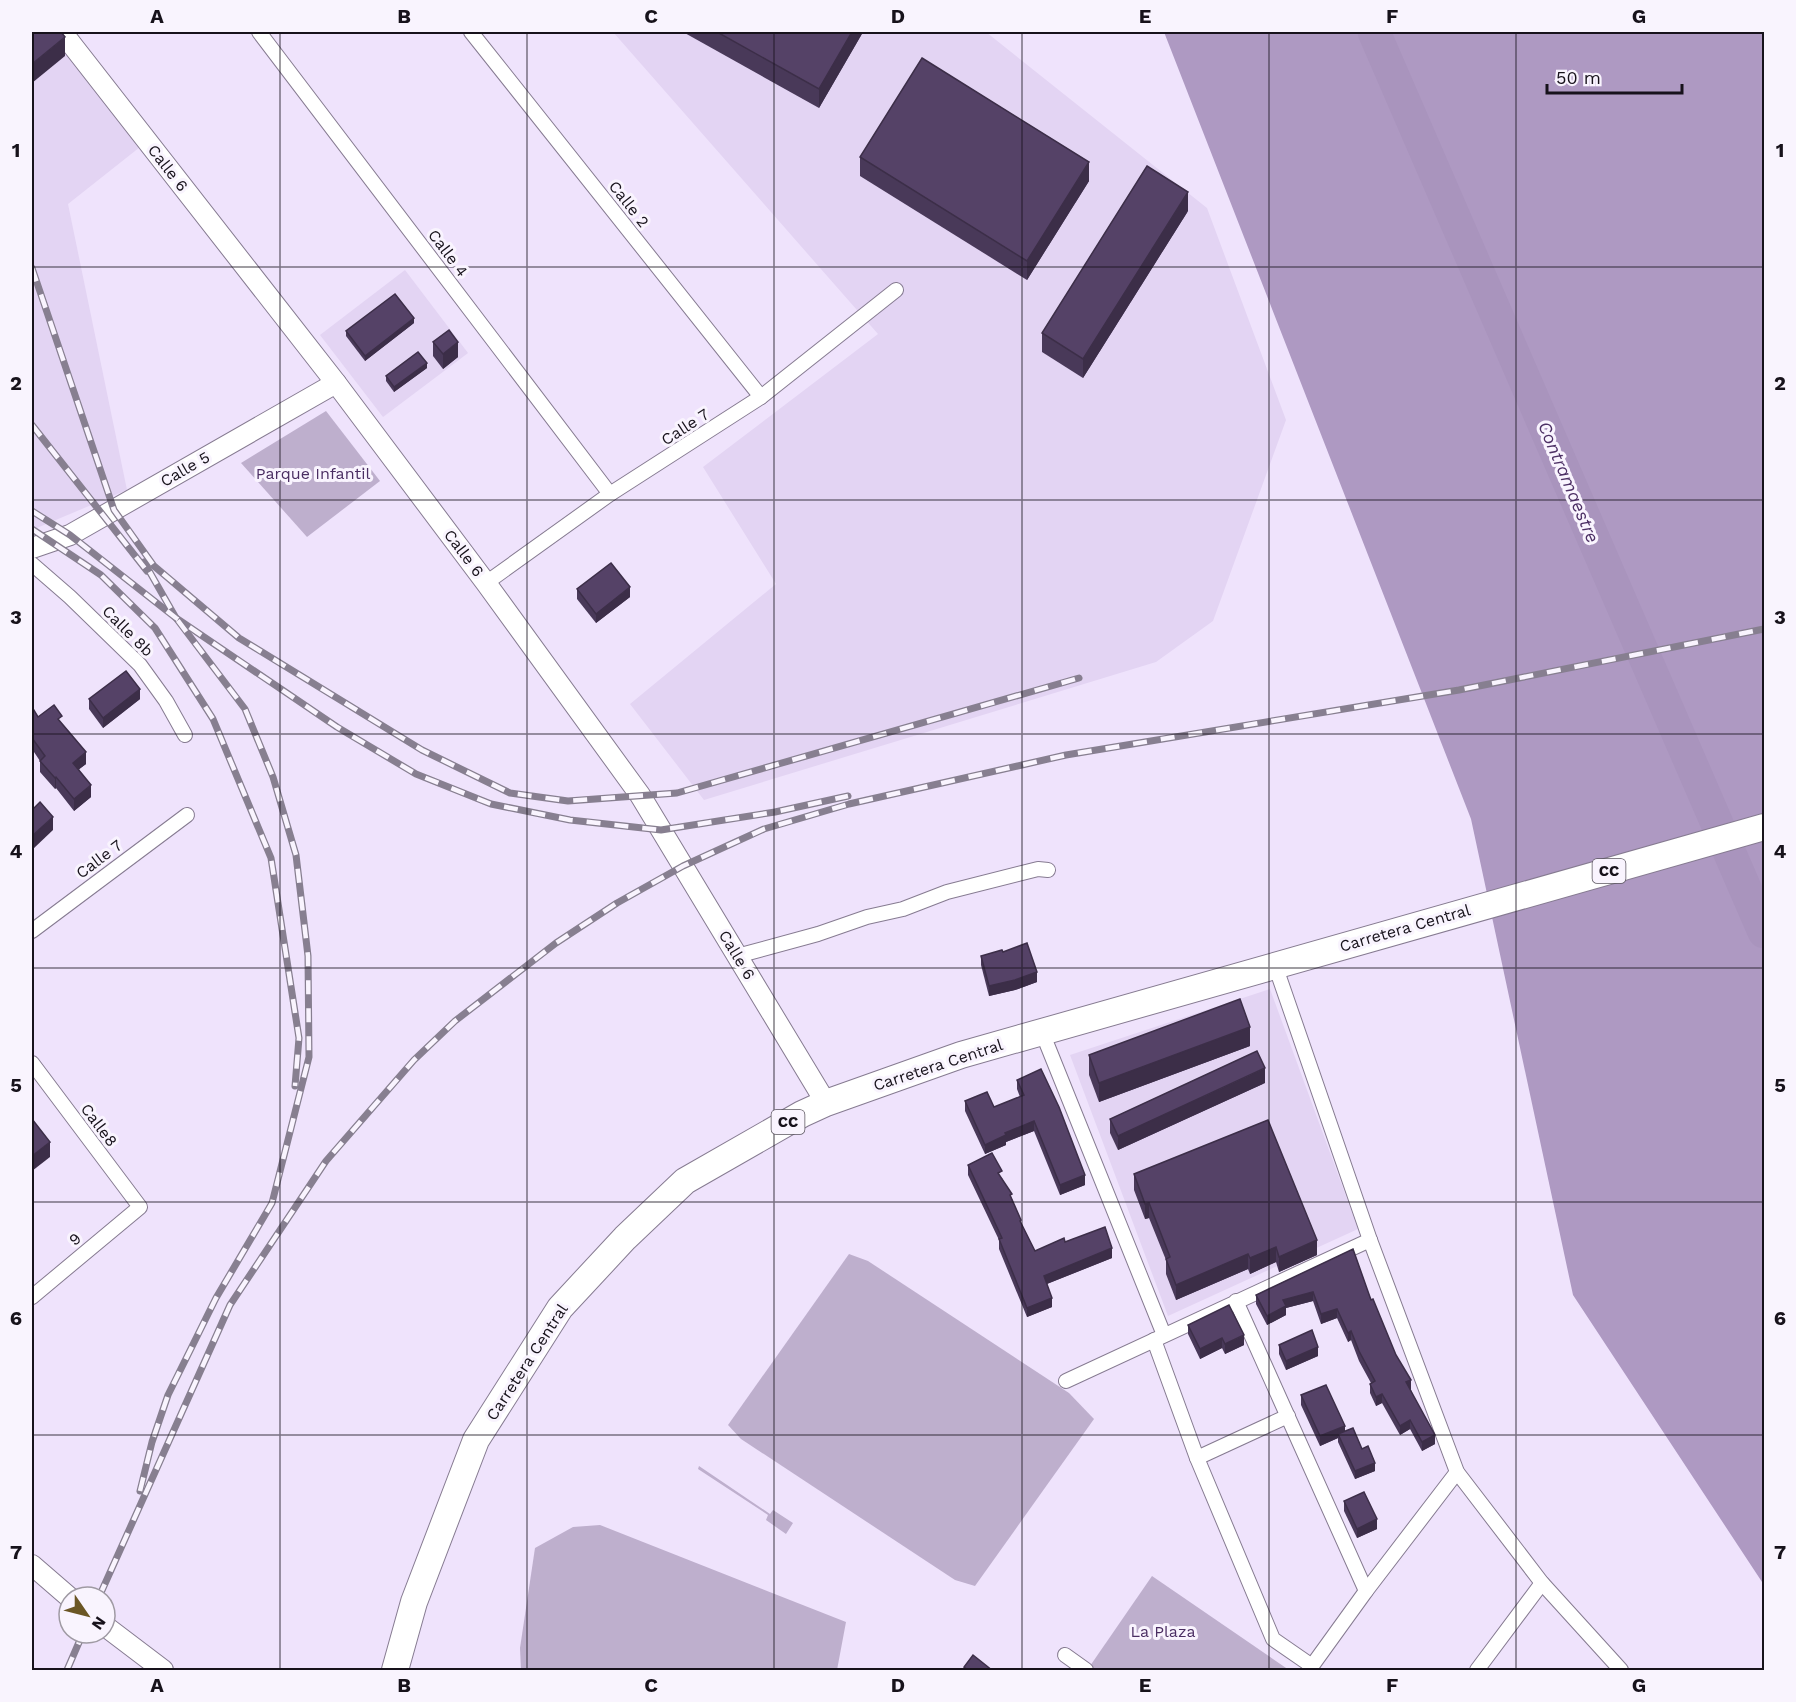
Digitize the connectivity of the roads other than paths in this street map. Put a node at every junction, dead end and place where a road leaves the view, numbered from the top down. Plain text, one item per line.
1 (62, 32) edge
2 (260, 32) edge
3 (471, 32) edge
4 (896, 291) dead end
5 (336, 383) junction
6 (761, 398) junction
7 (610, 494) junction
8 (32, 548) edge
9 (32, 564) edge
10 (486, 583) junction
11 (185, 735) dead end
12 (187, 814) dead end
13 (1764, 827) edge
14 (1048, 870) dead end
15 (32, 931) edge
16 (737, 956) junction
17 (1275, 965) junction
18 (1042, 1032) junction
19 (32, 1063) edge
20 (826, 1103) junction
21 (140, 1207) joint
22 (1370, 1240) junction
23 (32, 1297) edge
24 (1236, 1301) junction
25 (1159, 1337) junction
26 (1066, 1381) dead end
27 (1288, 1416) junction
28 (1197, 1458) junction
29 (1457, 1473) junction
30 (32, 1565) edge
31 (1542, 1583) junction
32 (57, 1587) edge
33 (1366, 1590) junction
34 (117, 1635) edge
35 (1065, 1655) dead end
36 (1311, 1668) edge
37 (163, 1671) edge
38 (395, 1671) edge
39 (1086, 1671) edge
40 (1477, 1671) edge
41 (1621, 1671) edge

1 - 5 street, Calle 6
2 - 7 street, Calle 4
3 - 6 street, Calle 2
4 - 6 street, Calle 7
5 - 8 street, Calle 5
5 - 10 street, Calle 6
6 - 7 street, Calle 7
7 - 10 street, Calle 7
9 - 11 street, Calle 8b
10 - 16 street, Calle 6
12 - 15 street, Calle 7
13 - 17 highway, Carretera Central / CC
14 - 16 street
16 - 20 street, Calle 6
17 - 18 highway, Carretera Central / CC
17 - 22 street
18 - 20 highway, Carretera Central / CC
18 - 25 street
19 - 21 street, Calle8
20 - 38 highway, Carretera Central / CC
21 - 23 street, 9
22 - 24 street
22 - 29 street
24 - 25 street
24 - 27 street
25 - 26 street
25 - 28 street
27 - 28 street
27 - 33 street
28 - 36 street
29 - 31 street
29 - 33 street
30 - 32 street
31 - 40 street
31 - 41 street
33 - 36 street
34 - 37 street
35 - 39 street

